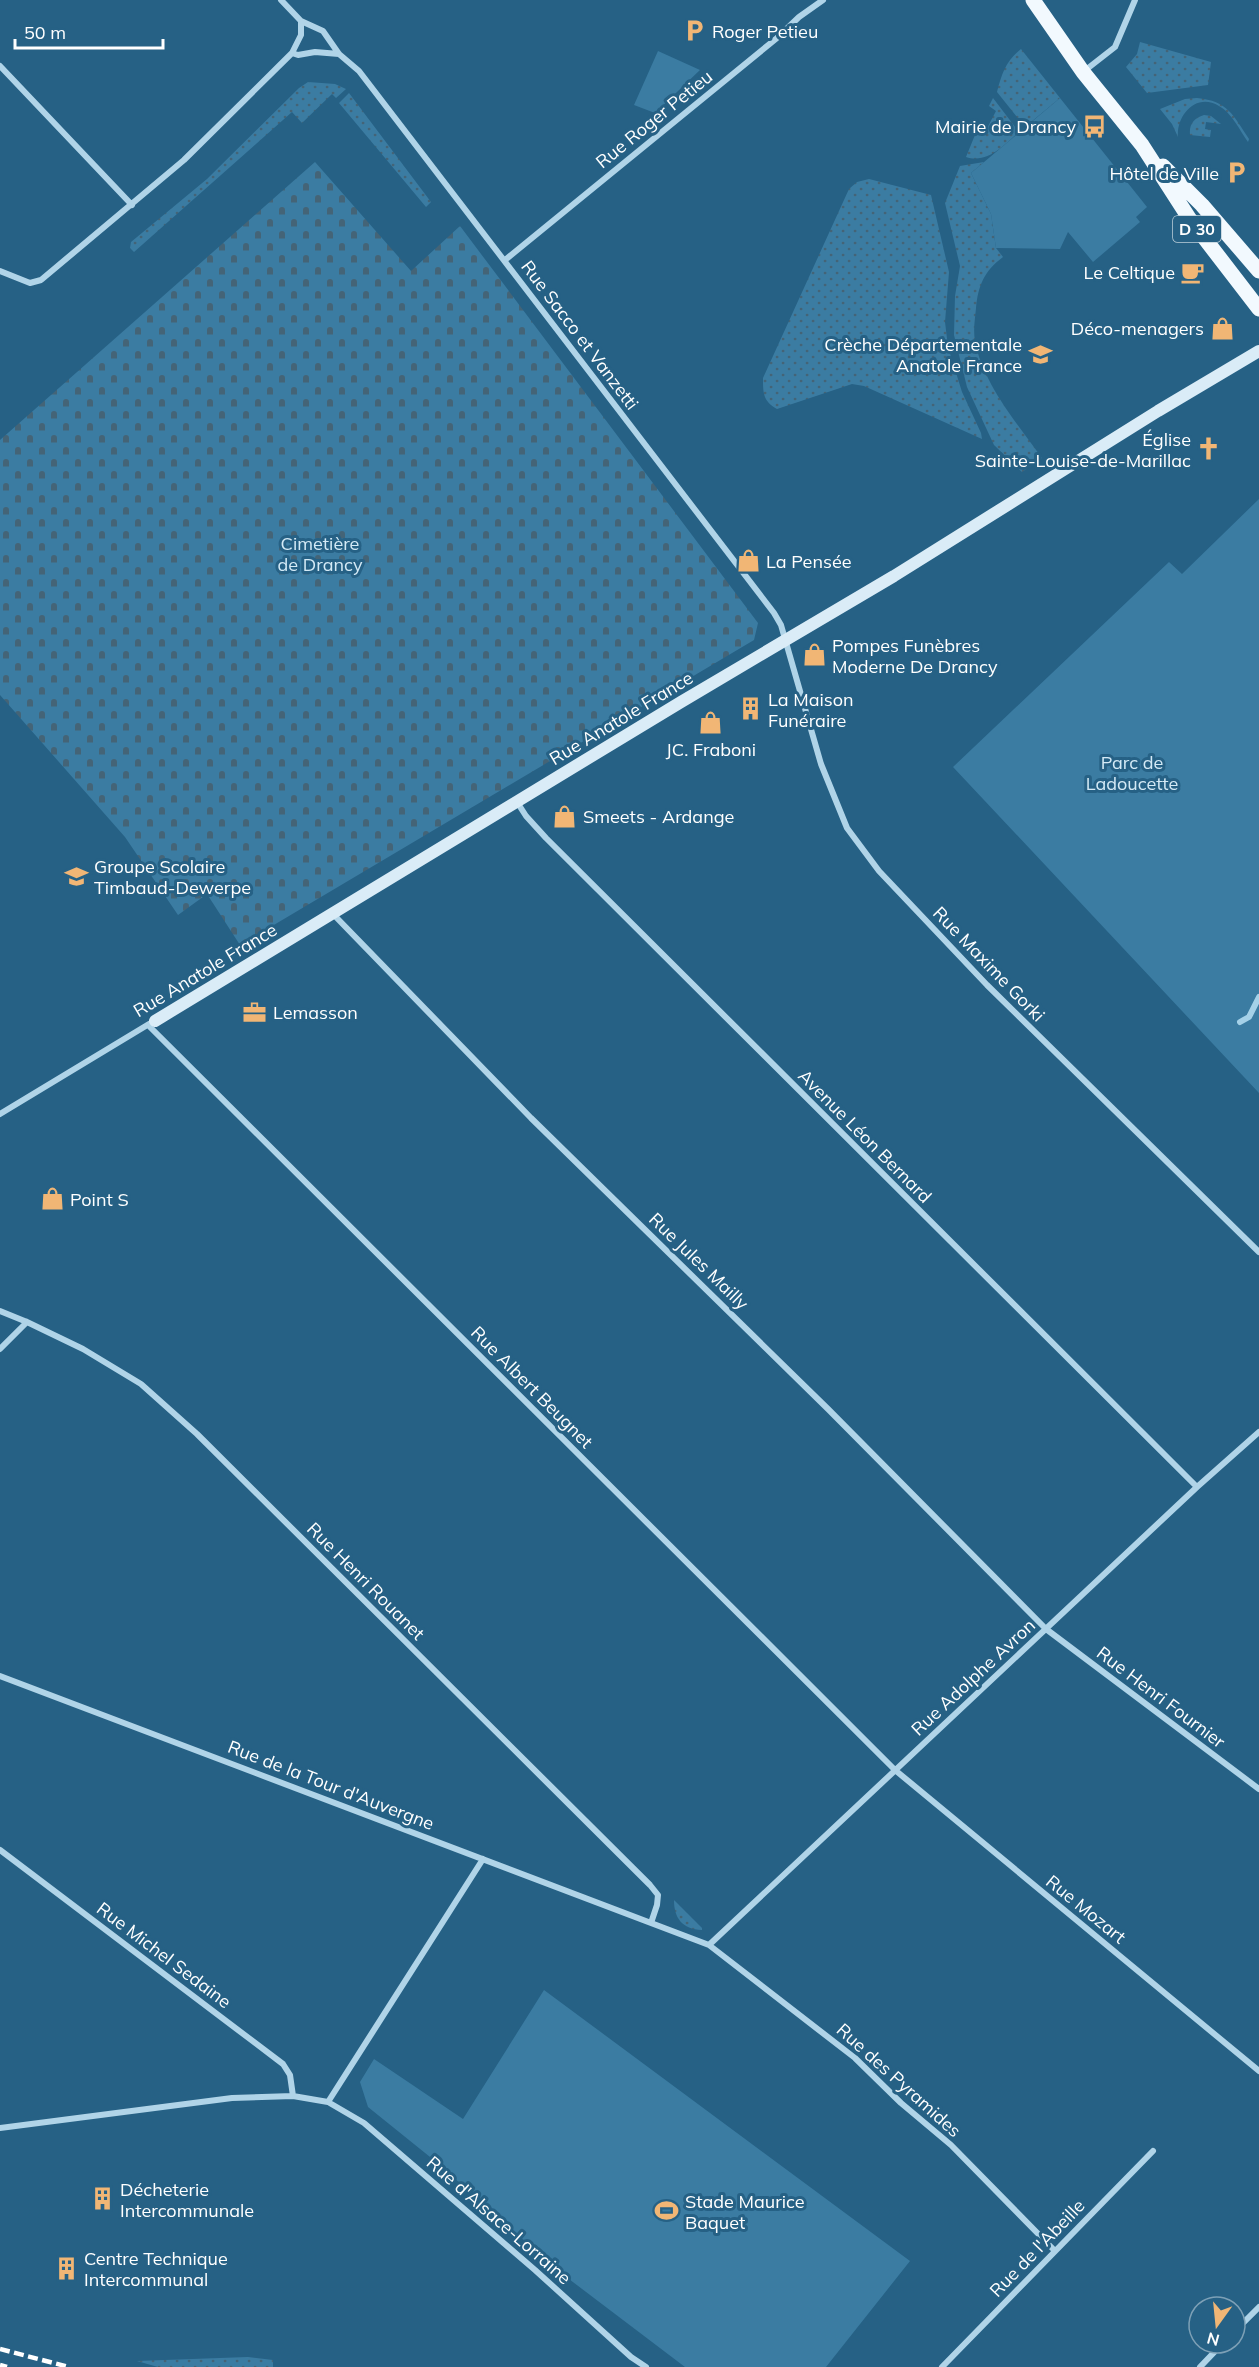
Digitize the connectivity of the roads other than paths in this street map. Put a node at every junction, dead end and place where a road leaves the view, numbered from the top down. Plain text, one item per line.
1 (281, 0) edge
2 (823, 0) edge
3 (1033, 0) edge
4 (1135, 0) edge
5 (301, 21) junction
6 (292, 53) junction
7 (339, 54) junction
8 (0, 66) edge
9 (1083, 72) junction
10 (1142, 145) junction
11 (132, 205) junction
12 (505, 260) junction
13 (0, 271) edge
14 (1259, 271) edge
15 (1259, 309) edge
16 (1259, 351) edge
17 (786, 641) junction
18 (517, 802) junction
19 (333, 914) junction
20 (151, 1023) junction
21 (0, 1114) edge
22 (1259, 1252) edge
23 (0, 1311) edge
24 (27, 1322) junction
25 (0, 1349) edge
26 (1259, 1432) edge
27 (1197, 1487) junction
28 (1046, 1629) junction
29 (0, 1676) edge
30 (895, 1770) junction
31 (1259, 1789) edge
32 (0, 1850) edge
33 (483, 1859) junction
34 (651, 1923) junction
35 (709, 1946) junction
36 (1259, 2071) edge
37 (293, 2096) junction
38 (328, 2102) junction
39 (0, 2128) edge
40 (1153, 2151) dead end
41 (1055, 2251) junction
42 (1259, 2307) edge
43 (1247, 2319) edge
44 (1212, 2355) edge
45 (948, 2361) junction
46 (646, 2367) edge
47 (942, 2367) edge
48 (954, 2367) edge
49 (1200, 2367) edge

1 - 5 street, Rue Sacco et Vanzetti
2 - 12 street, Rue Roger Petieu
3 - 9 main road, D 30
4 - 9 street
5 - 6 street
5 - 7 street, Rue Sacco et Vanzetti
6 - 7 street
6 - 11 street
7 - 12 street, Rue Sacco et Vanzetti
8 - 11 street
9 - 10 main road, D 30
10 - 14 main road, D 30
10 - 15 main road, D 30
11 - 13 street
12 - 17 street, Rue Sacco et Vanzetti
16 - 17 main road, Rue Anatole France
17 - 18 main road, Rue Anatole France
17 - 22 street, Rue Maxime Gorki
18 - 19 main road, Rue Anatole France
18 - 27 street, Avenue Léon Bernard
19 - 20 main road, Rue Anatole France
19 - 28 street, Rue Jules Mailly
20 - 21 street, Rue Anatole France
20 - 30 street, Rue Albert Beugnet
23 - 24 street, Rue Henri Rouanet
24 - 25 street
24 - 34 street, Rue Henri Rouanet
26 - 27 street, Rue Adolphe Avron
27 - 28 street, Rue Adolphe Avron
28 - 30 street, Rue Adolphe Avron
28 - 31 street, Rue Henri Fournier
29 - 33 street, Rue de la Tour d'Auvergne
30 - 35 street, Rue Adolphe Avron
30 - 36 street, Rue Mozart
32 - 37 street, Rue Michel Sedaine
33 - 34 street, Rue de la Tour d'Auvergne
33 - 38 street
34 - 35 street, Rue des Pyramides
35 - 41 street, Rue des Pyramides
37 - 38 street
37 - 39 street
38 - 46 street, Rue d'Alsace-Lorraine
40 - 41 street, Rue de l'Abeille
41 - 45 street, Rue de l'Abeille
42 - 43 street
44 - 49 street
45 - 47 street, Rue de l'Abeille
45 - 48 street

